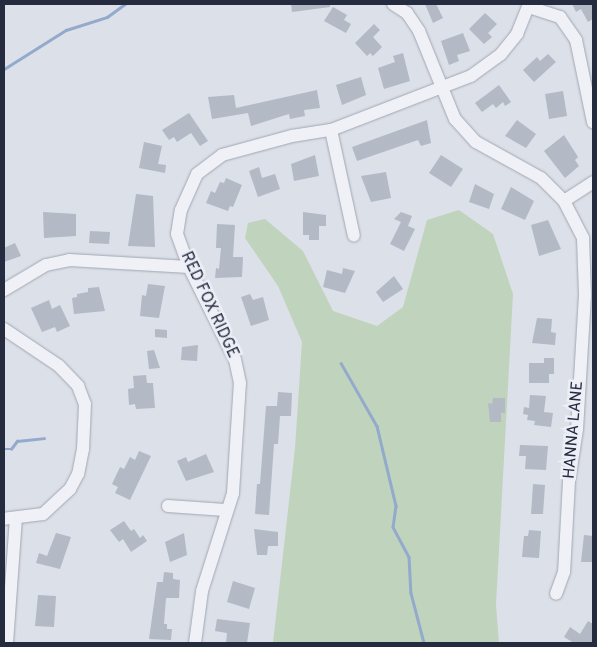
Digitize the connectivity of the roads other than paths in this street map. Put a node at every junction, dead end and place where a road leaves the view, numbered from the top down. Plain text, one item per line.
1 (393, 4) edge
2 (529, 5) edge
3 (441, 88) junction
4 (593, 122) edge
5 (331, 130) junction
6 (593, 182) edge
7 (564, 201) junction
8 (354, 236) dead end
9 (189, 268) junction
10 (4, 290) edge
11 (4, 330) edge
12 (168, 506) dead end
13 (225, 510) junction
14 (10, 519) edge
15 (556, 594) dead end
16 (7, 643) edge
17 (195, 643) edge

1 - 3 street, HANNA LANE
2 - 3 street, RED FOX RIDGE
2 - 4 street
3 - 5 street, RED FOX RIDGE
3 - 7 street, HANNA LANE
5 - 8 street
5 - 9 street, RED FOX RIDGE
6 - 7 street
7 - 15 street, HANNA LANE
9 - 10 street
9 - 13 street, RED FOX RIDGE
11 - 14 street
12 - 13 street
13 - 17 street, RED FOX RIDGE
14 - 16 street

